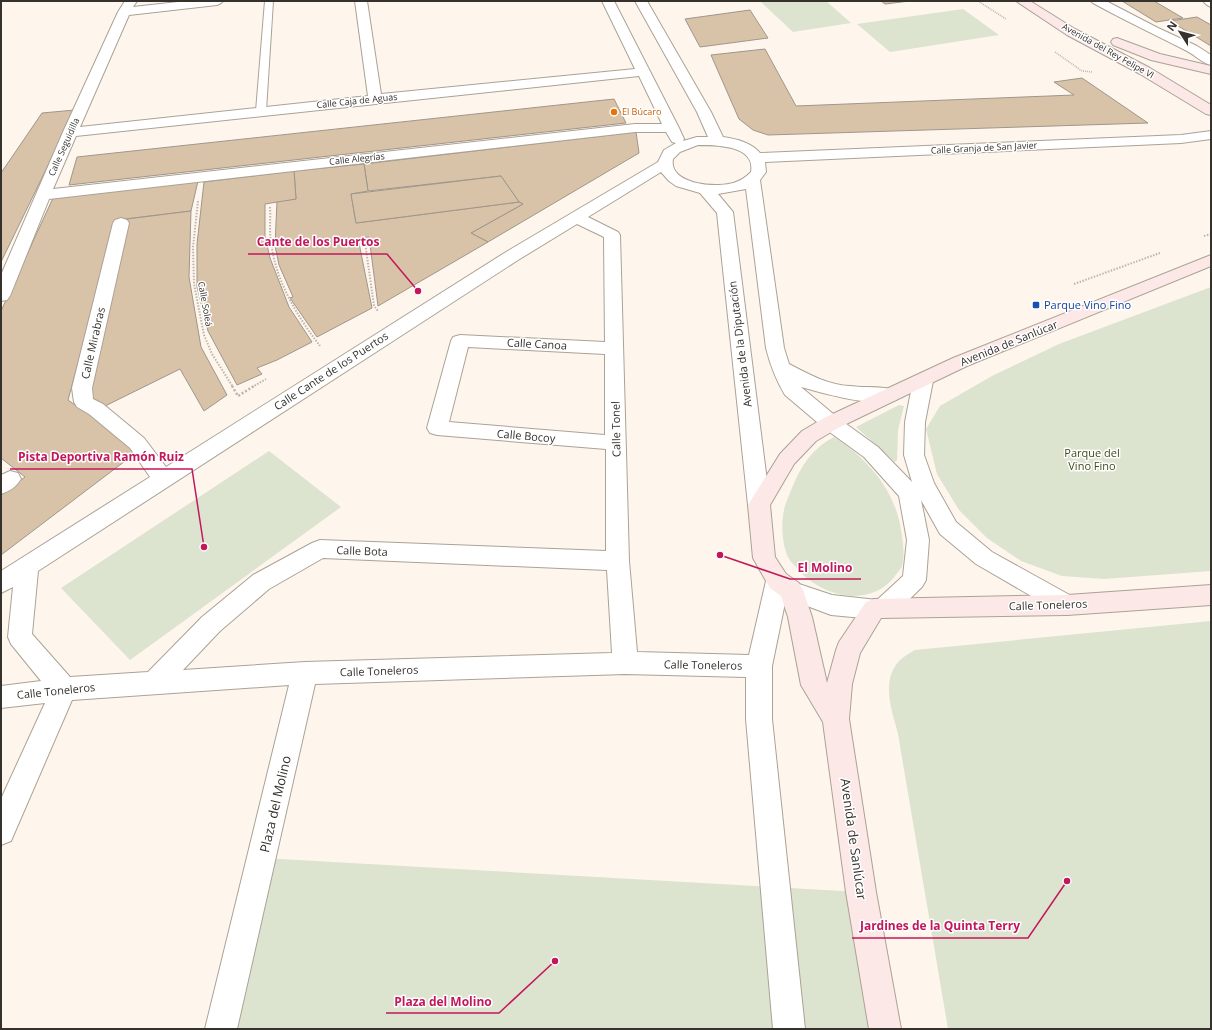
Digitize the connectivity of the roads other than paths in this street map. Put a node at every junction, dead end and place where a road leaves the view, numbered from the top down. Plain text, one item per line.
1 (217, 1) edge
2 (269, 1) edge
3 (360, 1) edge
4 (608, 1) edge
5 (641, 1) edge
6 (1022, 1) edge
7 (1097, 1) edge
8 (128, 6) edge
9 (1106, 37) dead end
10 (1211, 60) edge
11 (644, 72) junction
12 (1204, 84) edge
13 (375, 99) junction
14 (261, 111) junction
15 (1211, 111) edge
16 (672, 128) junction
17 (70, 132) junction
18 (1211, 134) edge
19 (717, 141) junction
20 (680, 146) junction
21 (756, 158) junction
22 (664, 164) junction
23 (752, 180) junction
24 (706, 190) junction
25 (43, 195) junction
26 (576, 217) junction
27 (121, 223) dead end
28 (1211, 260) edge
29 (1, 296) edge
30 (614, 348) junction
31 (781, 368) junction
32 (923, 381) junction
33 (889, 395) junction
34 (831, 423) junction
35 (436, 428) joint
36 (616, 443) junction
37 (163, 479) junction
38 (759, 505) junction
39 (618, 561) junction
40 (27, 566) junction
41 (1, 583) edge
42 (785, 585) junction
43 (1211, 595) edge
44 (1067, 605) junction
45 (880, 609) junction
46 (625, 663) junction
47 (759, 666) junction
48 (305, 673) junction
49 (154, 683) junction
50 (64, 689) junction
51 (1, 697) edge
52 (836, 719) junction
53 (1, 831) edge
54 (222, 1029) edge
55 (789, 1029) edge
56 (885, 1029) edge

1 - 8 street
2 - 14 lane
3 - 13 street
4 - 11 street
5 - 19 street
6 - 12 main road, Avenida del Rey Felipe VI
7 - 10 street
8 - 17 street, Calle Seguidilla
9 - 12 main road, Avenida del Rey Felipe VI
11 - 13 street, Calle Caja de Aguas
11 - 16 street
12 - 15 main road
13 - 14 street, Calle Caja de Aguas
14 - 17 street, Calle Caja de Aguas
16 - 20 street
16 - 25 street, Calle Alegrías
17 - 25 street, Calle Seguidilla
18 - 21 street, Calle Granja de San Javier
19 - 20 street
19 - 21 street
20 - 22 street
21 - 23 street
22 - 24 street
22 - 26 street, Calle Cante de los Puertos
23 - 24 street
23 - 31 street
24 - 38 street, Avenida de la Diputación
25 - 29 street, Calle Seguidilla
26 - 30 street, Calle Tonel
26 - 37 street, Calle Cante de los Puertos
27 - 37 street, Calle Mirabras
28 - 32 main road, Avenida de Sanlúcar
30 - 35 street, Calle Canoa
30 - 36 street, Calle Tonel
31 - 33 street
31 - 34 street
32 - 33 main road, Avenida de Sanlúcar
32 - 44 street
33 - 34 main road, Avenida de Sanlúcar
34 - 38 main road, Avenida de Sanlúcar
34 - 45 street, Avenida de Sanlúcar
35 - 36 street, Calle Bocoy
36 - 39 street, Calle Tonel
37 - 40 street, Calle Cante de los Puertos
38 - 42 main road, Avenida de Sanlúcar
39 - 46 street, Calle Tonel
39 - 49 street, Calle Bota
40 - 41 street, Calle Cante de los Puertos
40 - 50 street
42 - 45 street
42 - 47 street
42 - 52 main road, Avenida de Sanlúcar
43 - 44 main road, Calle Toneleros
44 - 45 main road, Calle Toneleros
45 - 52 main road, Avenida de Sanlúcar
46 - 47 street, Calle Toneleros
46 - 48 street, Calle Toneleros
47 - 55 street
48 - 49 street, Calle Toneleros
48 - 54 street, Plaza del Molino
49 - 50 street, Calle Toneleros
50 - 51 street, Calle Toneleros
50 - 53 street
52 - 56 main road, Avenida de Sanlúcar

